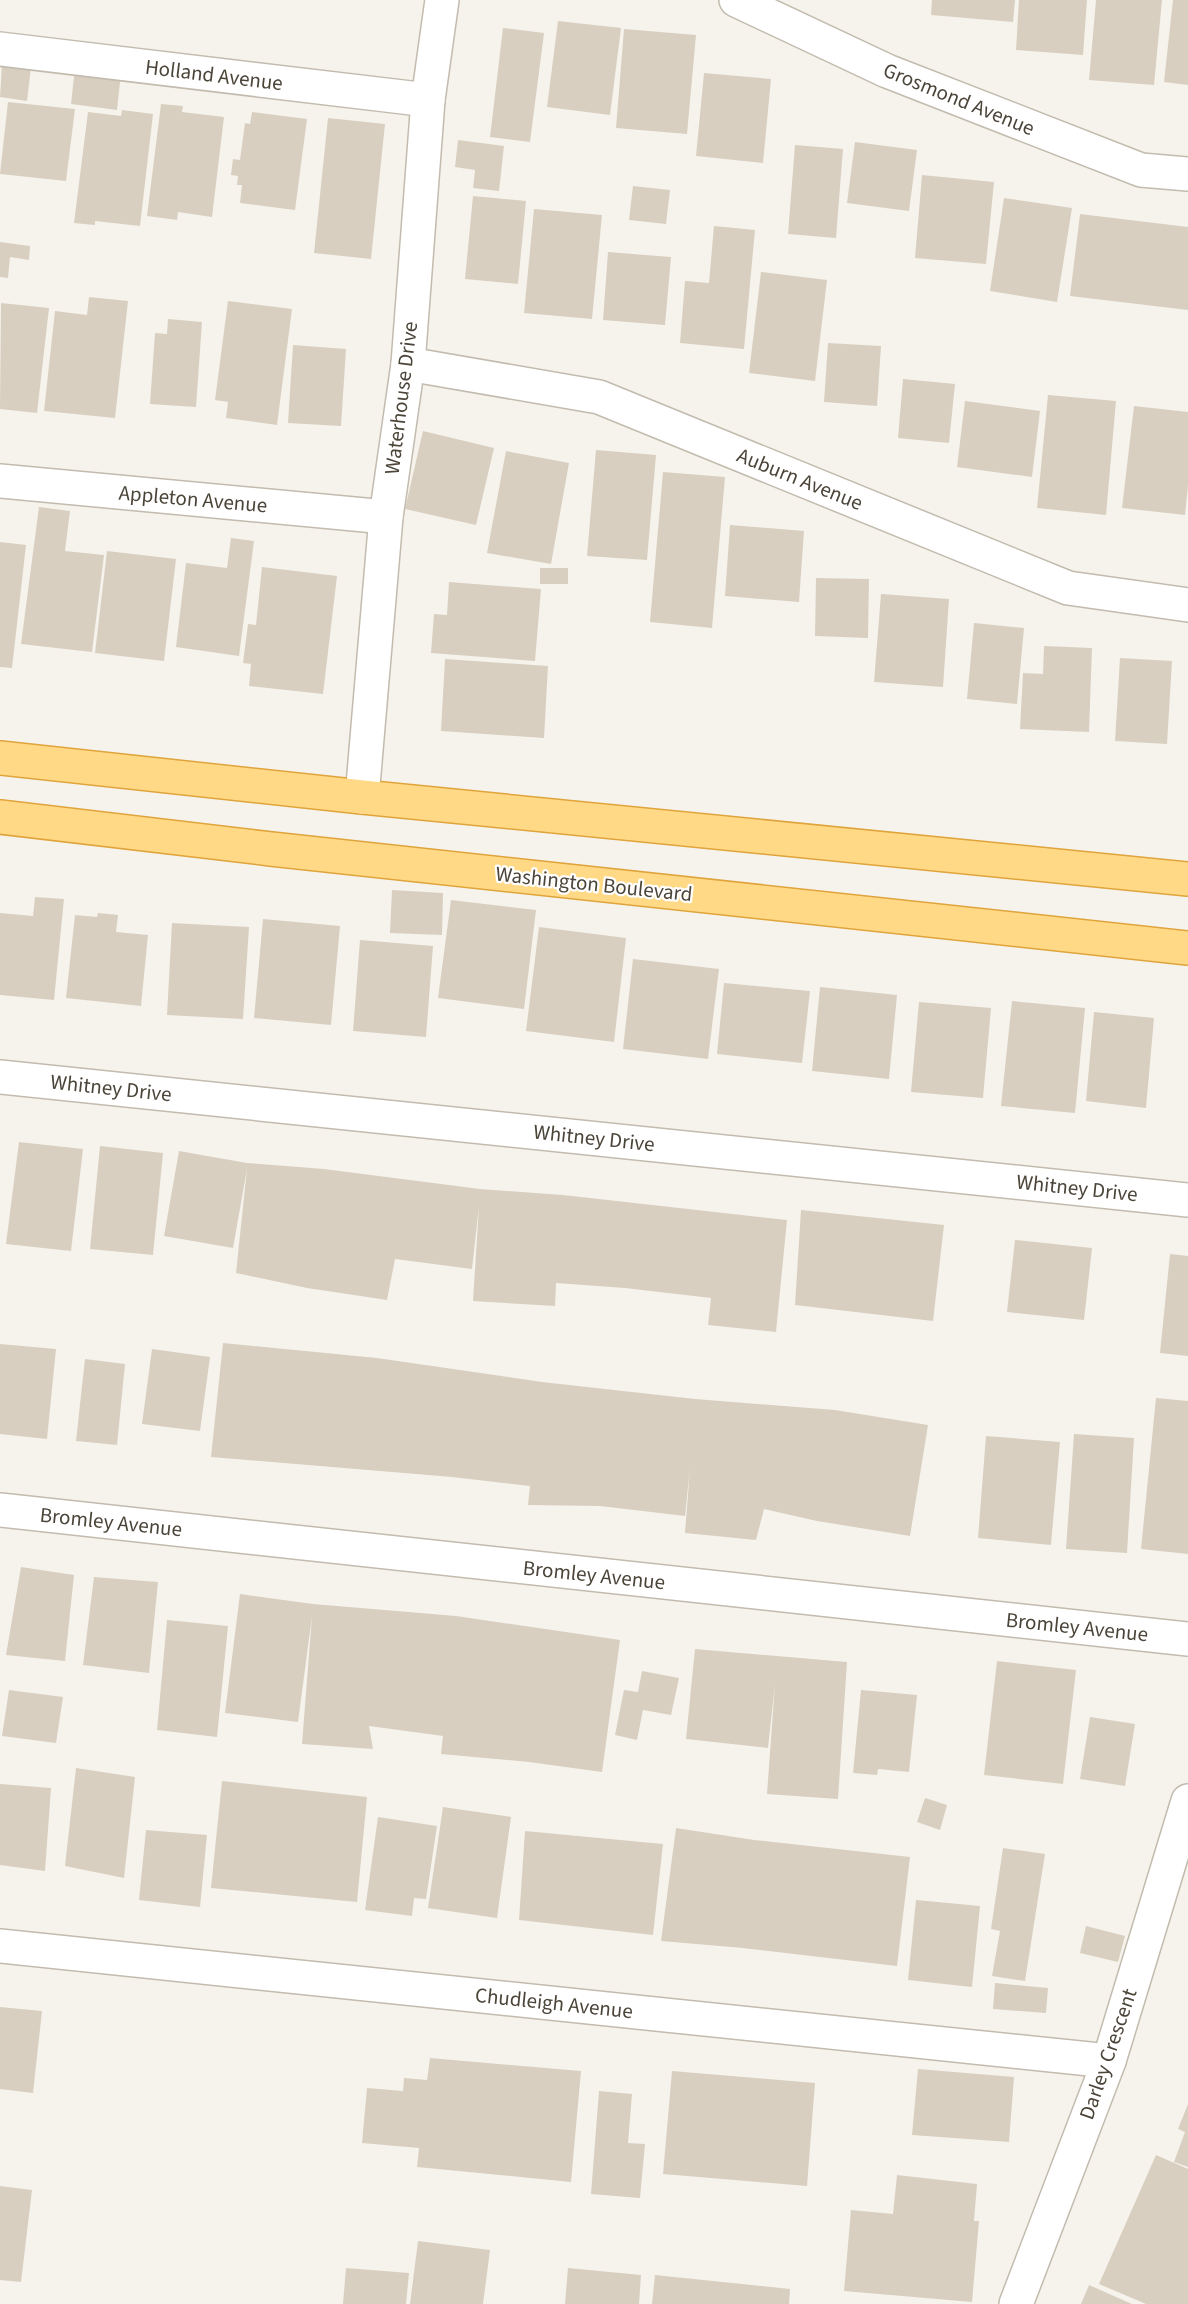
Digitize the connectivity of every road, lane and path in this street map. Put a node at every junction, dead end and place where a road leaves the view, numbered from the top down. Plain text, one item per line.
1 (442, 0) edge
2 (736, 0) edge
3 (0, 49) edge
4 (428, 100) junction
5 (1188, 174) edge
6 (408, 364) junction
7 (0, 481) edge
8 (386, 517) junction
9 (1188, 605) edge
10 (0, 758) edge
11 (362, 797) junction
12 (0, 817) edge
13 (1188, 879) edge
14 (1188, 948) edge
15 (0, 1077) edge
16 (1188, 1200) edge
17 (0, 1510) edge
18 (1188, 1640) edge
19 (1188, 1801) edge
20 (0, 1946) edge
21 (1109, 2061) junction
22 (1016, 2304) edge

1 - 4 street, Waterhouse Drive
2 - 5 street, Grosmond Avenue
3 - 4 street, Holland Avenue
4 - 6 street, Waterhouse Drive
6 - 8 street, Waterhouse Drive
6 - 9 street, Auburn Avenue
7 - 8 street, Appleton Avenue
8 - 11 street, Waterhouse Drive
10 - 11 highway
11 - 13 highway
12 - 14 highway, Washington Boulevard
15 - 16 street, Whitney Drive
17 - 18 street, Bromley Avenue
19 - 21 street, Darley Crescent
20 - 21 street, Chudleigh Avenue
21 - 22 street, Darley Crescent

